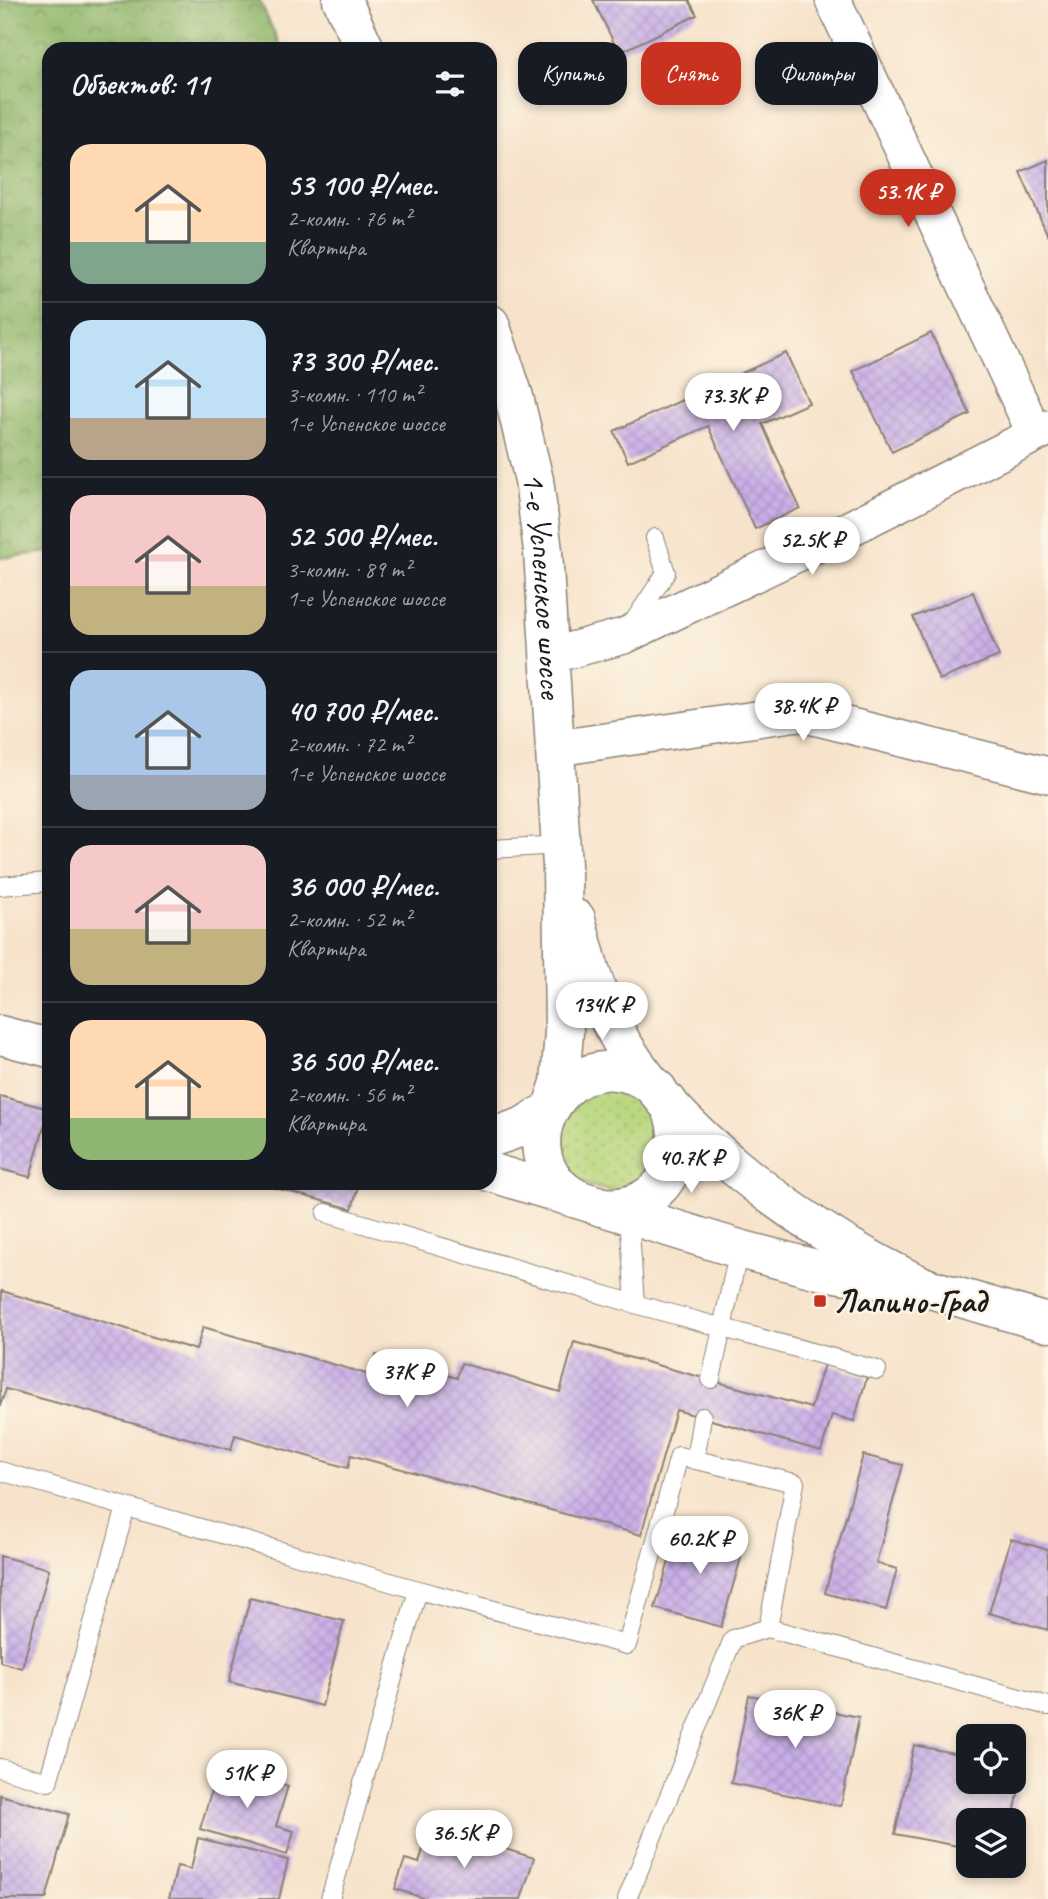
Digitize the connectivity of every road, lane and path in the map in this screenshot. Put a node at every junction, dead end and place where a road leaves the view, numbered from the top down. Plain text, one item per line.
1 (342, 0) edge
2 (833, 0) edge
3 (362, 42) edge
4 (497, 345) edge
5 (1041, 431) edge
6 (655, 538) dead end
7 (624, 636) junction
8 (549, 656) junction
9 (557, 748) junction
10 (1048, 775) edge
11 (561, 840) junction
12 (497, 848) edge
13 (42, 883) edge
14 (0, 886) edge
15 (0, 1035) edge
16 (42, 1046) edge
17 (664, 1097) junction
18 (550, 1107) junction
19 (497, 1136) edge
20 (497, 1174) edge
21 (603, 1209) junction
22 (326, 1213) dead end
23 (739, 1249) junction
24 (927, 1288) junction
25 (635, 1304) junction
26 (1048, 1323) edge
27 (723, 1328) junction
28 (877, 1370) dead end
29 (711, 1379) dead end
30 (702, 1417) dead end
31 (695, 1460) junction
32 (0, 1471) edge
33 (126, 1507) junction
34 (418, 1590) junction
35 (768, 1628) junction
36 (1048, 1706) edge
37 (0, 1768) edge
38 (330, 1899) edge
39 (627, 1899) edge

1 - 3 main road
2 - 5 street
4 - 8 main road, 1-е Успенское шоссе
5 - 7 street
6 - 7 lane
7 - 8 street
8 - 9 main road, 1-е Успенское шоссе
9 - 10 street
9 - 11 main road, 1-е Успенское шоссе
11 - 12 lane
11 - 17 main road, 1-е Успенское шоссе
11 - 18 main road, 1-е Успенское шоссе
13 - 14 lane
15 - 16 main road
17 - 18 main road, 1-е Успенское шоссе
17 - 21 main road, 1-е Успенское шоссе
17 - 24 main road, 1-е Успенское шоссе
18 - 19 main road, 1-е Успенское шоссе
18 - 21 main road, 1-е Успенское шоссе
20 - 21 main road, 1-е Успенское шоссе
21 - 23 main road, 1-е Успенское шоссе
21 - 25 lane
22 - 25 lane
23 - 24 main road, 1-е Успенское шоссе
23 - 27 lane
24 - 26 main road, 1-е Успенское шоссе
25 - 27 lane
27 - 28 lane
27 - 29 lane
30 - 31 lane
31 - 34 lane
31 - 35 lane
32 - 33 lane
33 - 34 lane
33 - 37 lane
34 - 38 lane
35 - 36 lane
35 - 39 lane

